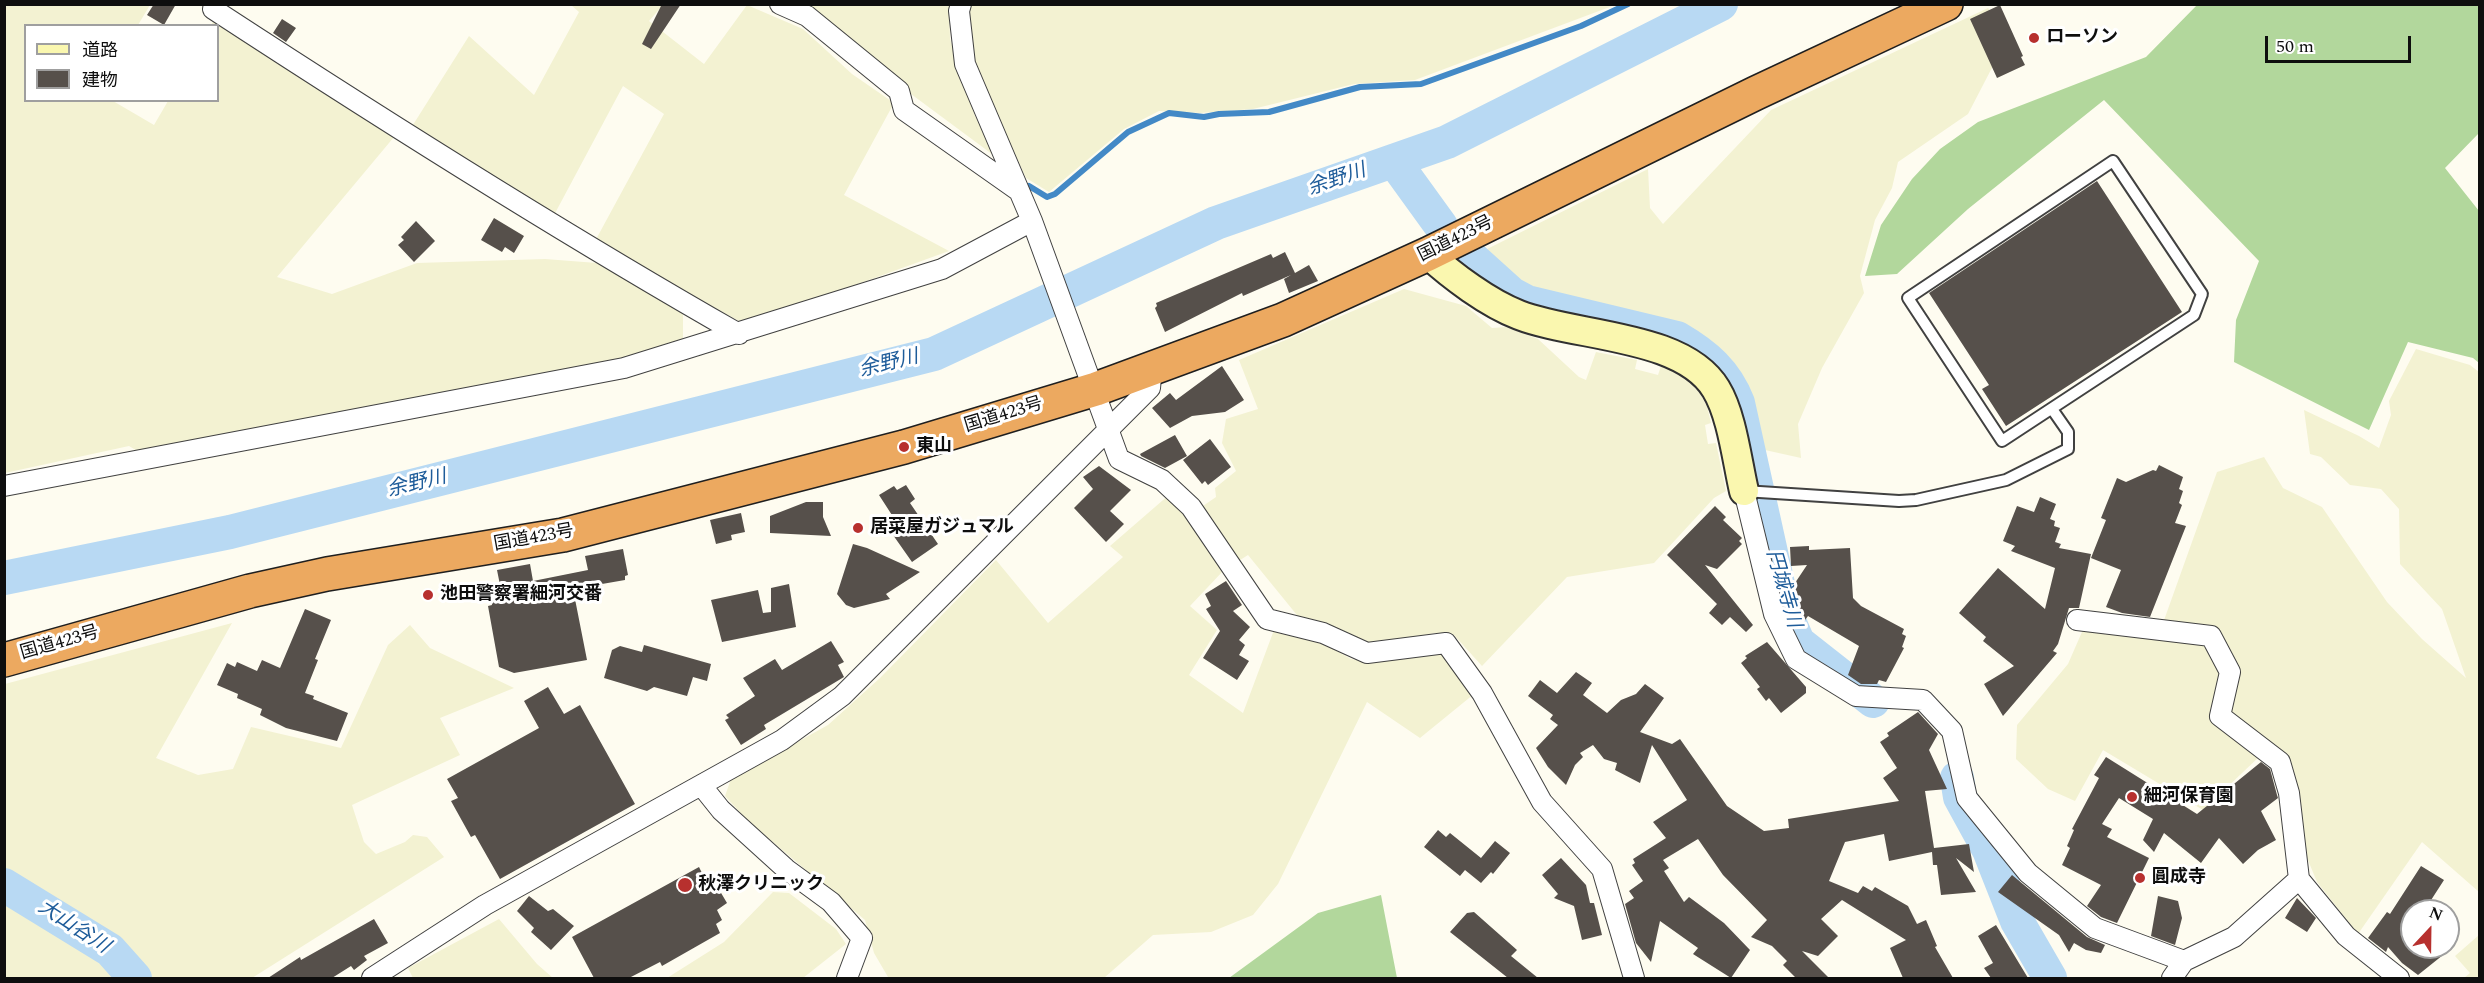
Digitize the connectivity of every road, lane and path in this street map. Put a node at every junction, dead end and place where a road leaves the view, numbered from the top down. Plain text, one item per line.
1 (780, 4) edge
2 (961, 4) edge
3 (1946, 4) edge
4 (212, 6) edge
5 (1019, 191) junction
6 (1034, 226) junction
7 (1428, 254) junction
8 (739, 334) junction
9 (1152, 366) junction
10 (1096, 389) junction
11 (2052, 409) junction
12 (1111, 430) junction
13 (4, 486) edge
14 (1744, 491) junction
15 (2078, 620) dead end
16 (4, 660) edge
17 (701, 785) junction
18 (2299, 879) junction
19 (2184, 961) junction
20 (372, 978) edge
21 (847, 978) edge
22 (1634, 978) edge
23 (2172, 978) edge
24 (2399, 978) edge

1 - 5 street
2 - 5 street
3 - 7 highway, 国道423号
4 - 8 street
5 - 6 street
6 - 8 street
6 - 10 street
7 - 9 highway, 国道423号
7 - 14 street
8 - 13 street
9 - 10 highway, 国道423号
9 - 12 street
10 - 12 street
10 - 16 highway, 国道423号
11 - 11 lane
11 - 14 lane
12 - 17 street
12 - 22 street
14 - 19 street
15 - 18 street
17 - 20 street
17 - 21 street
18 - 19 street
18 - 24 street
19 - 23 street

